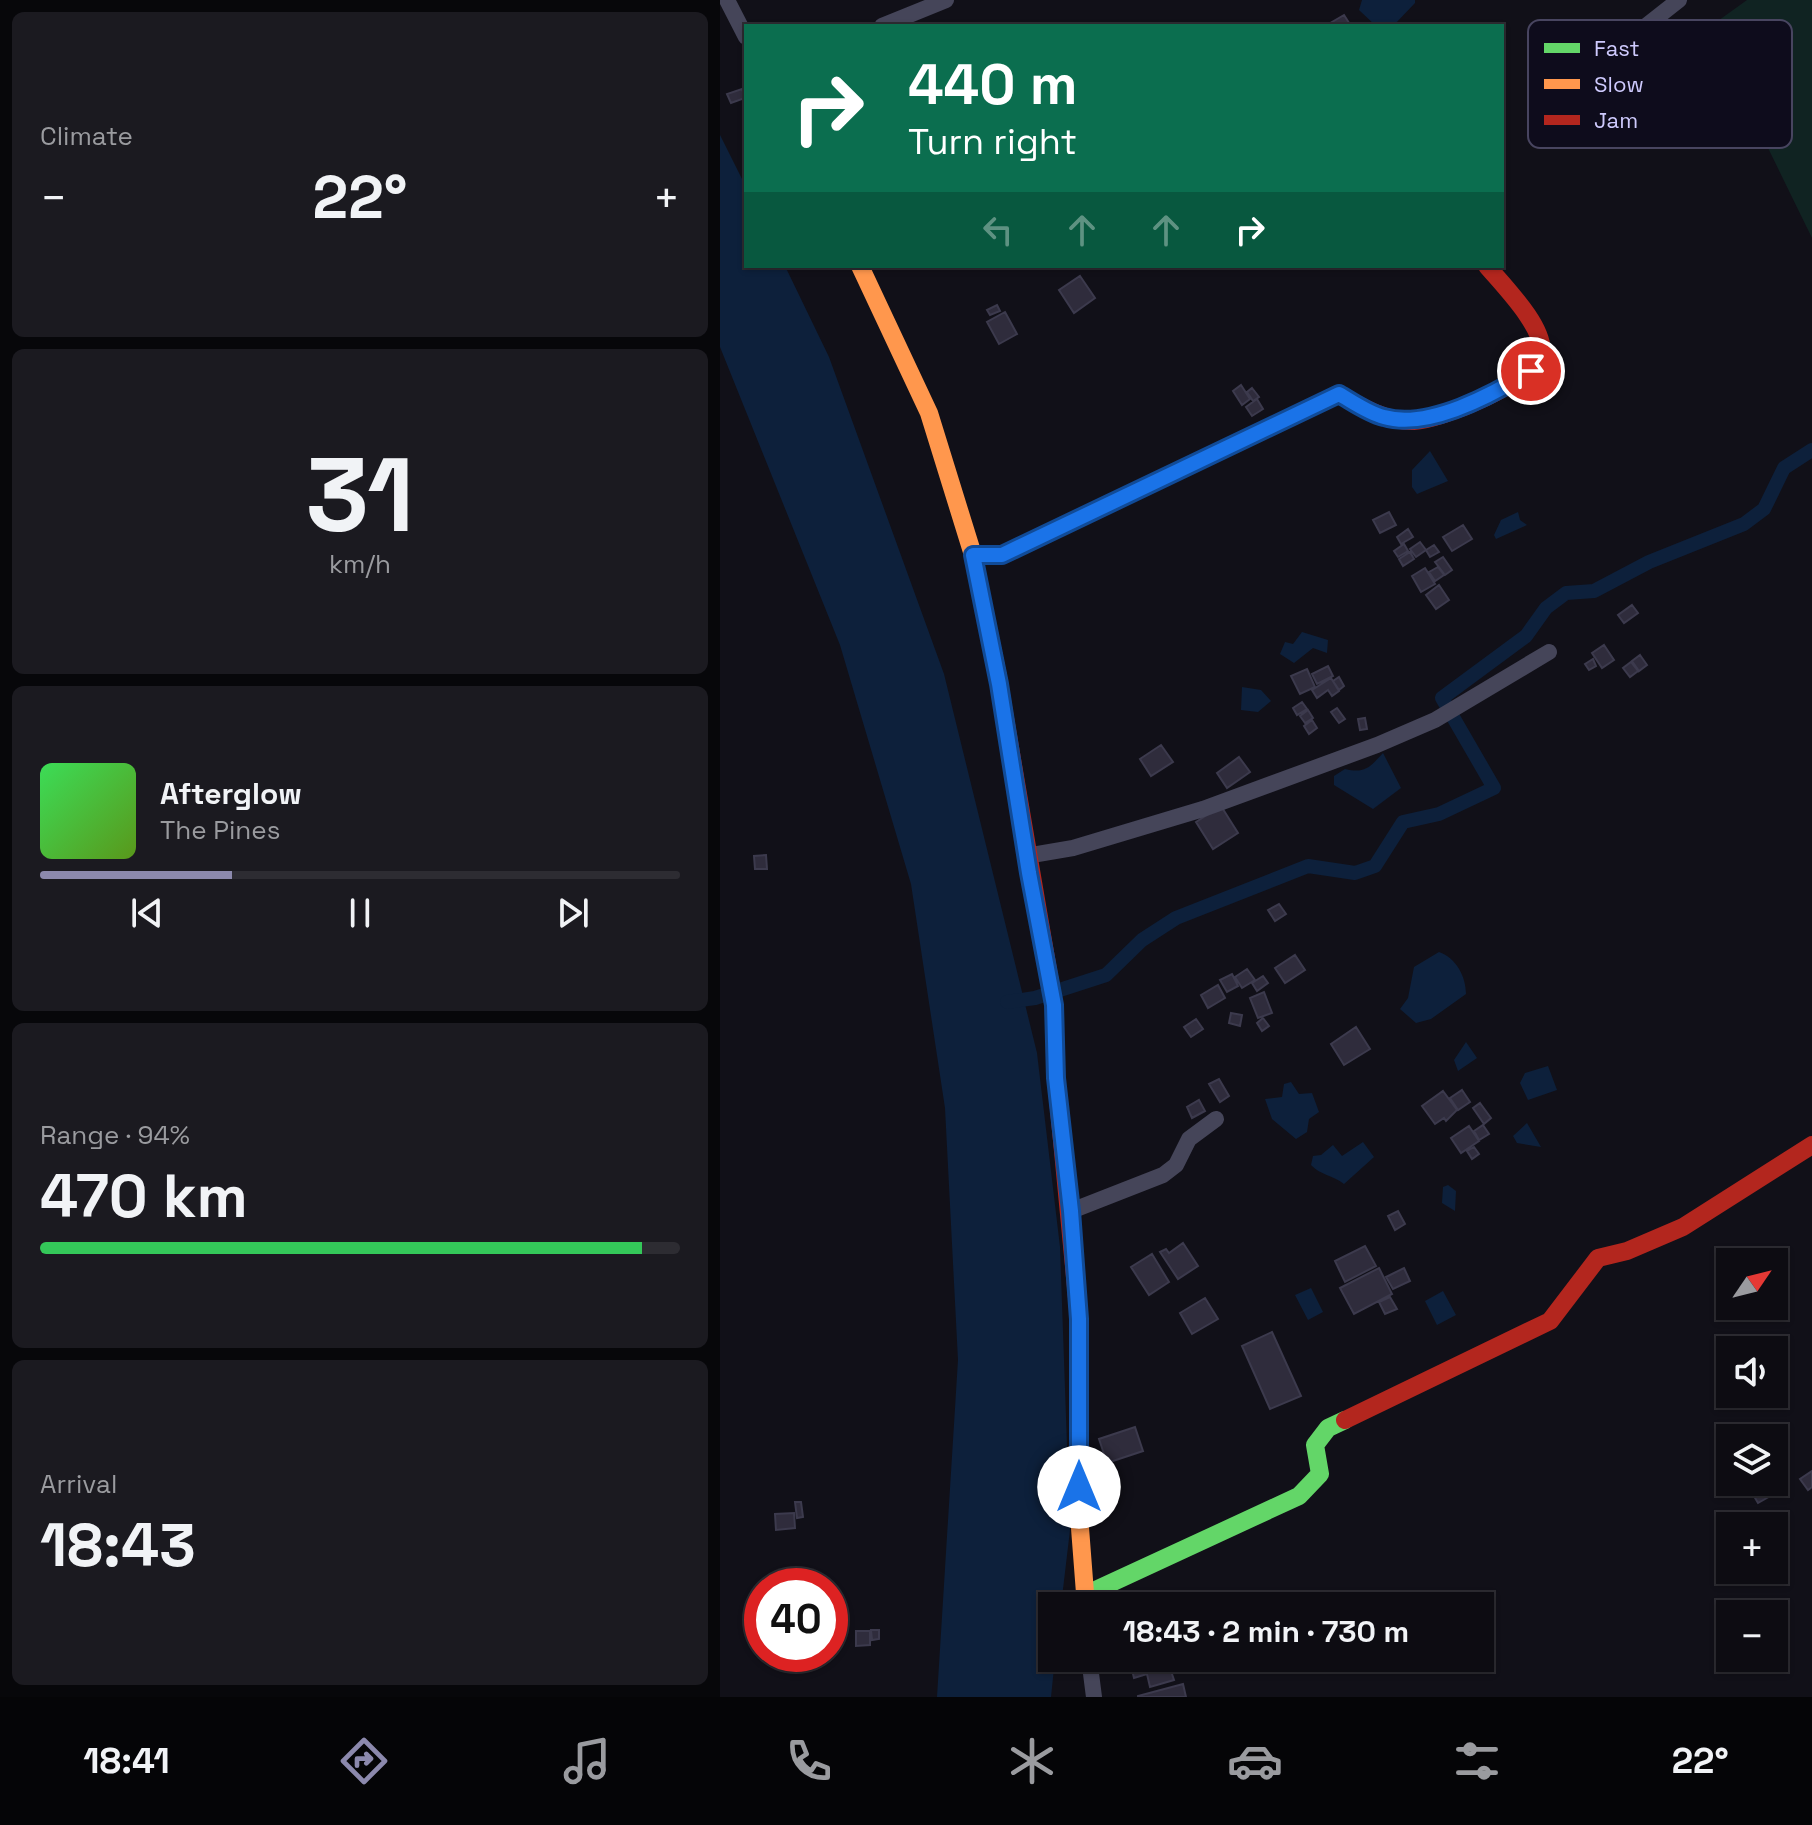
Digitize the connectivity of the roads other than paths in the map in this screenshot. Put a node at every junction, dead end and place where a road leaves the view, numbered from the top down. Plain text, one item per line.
1 (727, 0) edge
2 (946, 0) edge
3 (1679, 0) edge
4 (1654, 20) edge
5 (887, 24) edge
6 (744, 33) edge
7 (861, 268) edge
8 (1489, 268) edge
9 (973, 555) junction
10 (1549, 652) dead end
11 (1026, 856) junction
12 (1216, 1119) dead end
13 (1812, 1145) edge
14 (1071, 1211) junction
15 (1084, 1592) edge
16 (1101, 1592) edge
17 (1091, 1672) edge
18 (1094, 1697) edge

1 - 6 street
2 - 5 street
3 - 4 street
7 - 9 street
8 - 9 street
9 - 11 street
10 - 11 street
11 - 14 street
12 - 14 street
13 - 16 street
14 - 15 street
17 - 18 street

